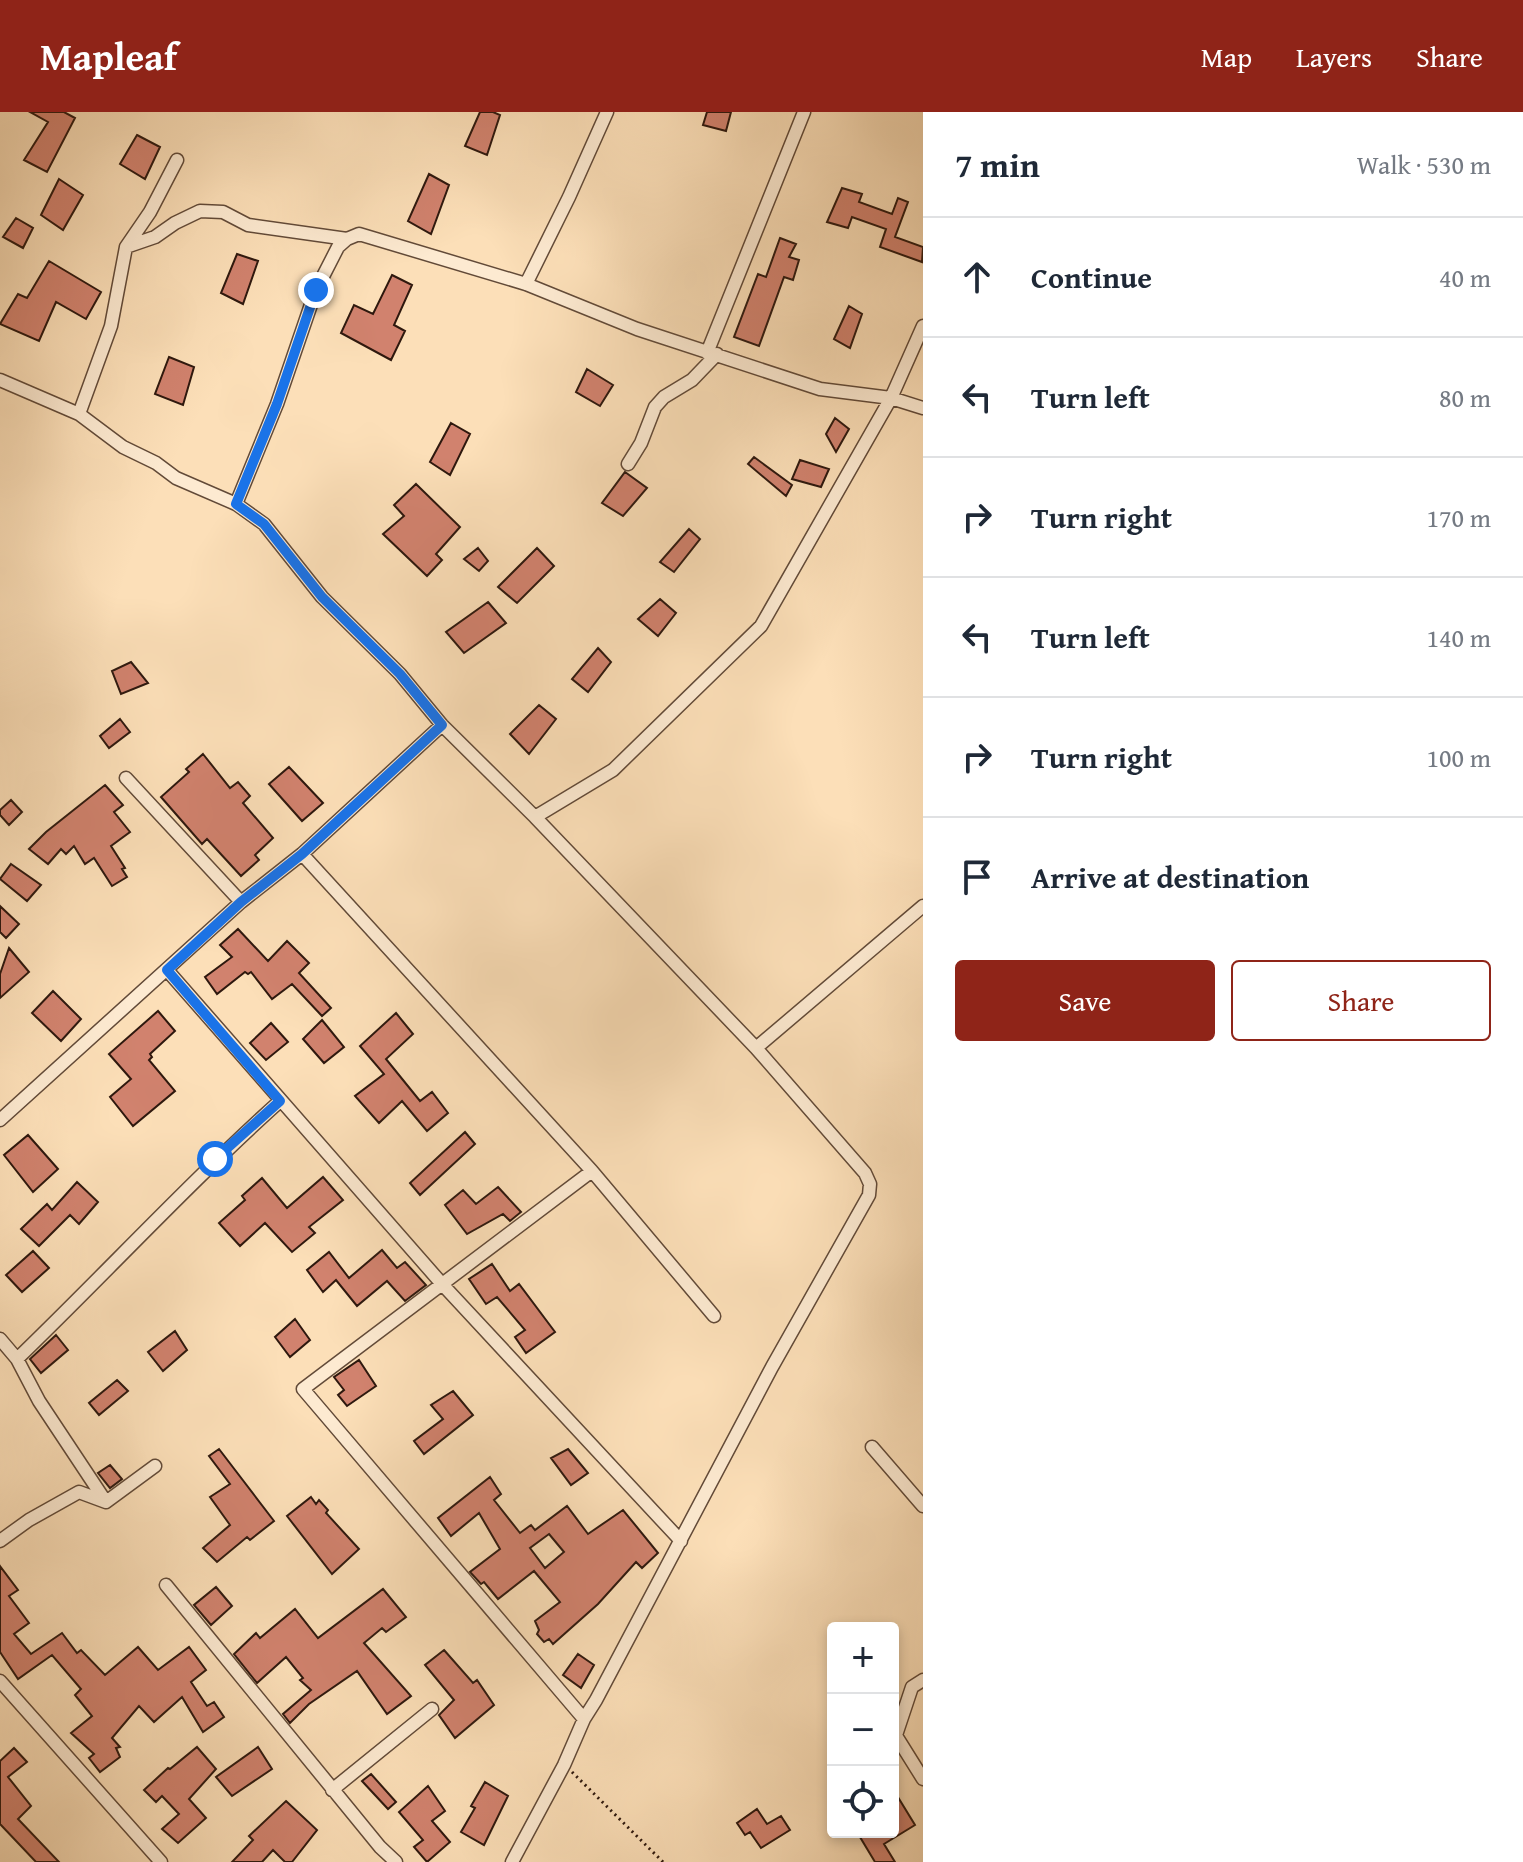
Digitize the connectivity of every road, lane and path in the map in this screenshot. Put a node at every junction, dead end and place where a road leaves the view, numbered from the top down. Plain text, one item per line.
1 (607, 112) edge
2 (804, 112) edge
3 (177, 160) dead end
4 (347, 239) junction
5 (126, 247) junction
6 (526, 284) junction
7 (923, 326) edge
8 (712, 354) junction
9 (0, 380) edge
10 (891, 398) junction
11 (923, 408) edge
12 (79, 414) junction
13 (628, 464) dead end
14 (236, 504) junction
15 (442, 725) junction
16 (126, 778) dead end
17 (535, 817) junction
18 (302, 854) junction
19 (241, 902) junction
20 (923, 906) edge
21 (167, 970) junction
22 (756, 1048) junction
23 (280, 1101) junction
24 (0, 1120) edge
25 (592, 1171) junction
26 (442, 1284) junction
27 (714, 1316) dead end
28 (0, 1339) edge
29 (17, 1359) junction
30 (872, 1447) dead end
31 (155, 1466) dead end
32 (106, 1502) junction
33 (923, 1506) edge
34 (0, 1541) edge
35 (681, 1541) junction
36 (166, 1585) dead end
37 (923, 1680) edge
38 (0, 1681) edge
39 (432, 1709) dead end
40 (584, 1719) junction
41 (899, 1720) edge
42 (899, 1740) edge
43 (564, 1765) junction
44 (923, 1779) edge
45 (332, 1790) junction
46 (161, 1862) edge
47 (396, 1862) edge
48 (512, 1862) edge
49 (663, 1862) edge

1 - 6 street
2 - 8 street
3 - 5 street
4 - 5 street
4 - 6 street
4 - 14 street
5 - 12 street
6 - 8 street
7 - 10 street
8 - 10 street
8 - 13 street
9 - 12 street
10 - 11 street
10 - 17 street
12 - 14 street
14 - 15 street
15 - 17 street
15 - 18 street
16 - 19 street
17 - 22 street
18 - 19 street
18 - 25 street
19 - 21 street
20 - 22 street
21 - 23 street
21 - 24 street
22 - 35 street
23 - 26 street
23 - 29 street
25 - 26 street
25 - 27 street
26 - 35 street
26 - 40 street
28 - 29 street
29 - 32 street
30 - 33 street
31 - 32 street
32 - 34 street
35 - 40 street
36 - 45 street
37 - 41 street
38 - 46 street
39 - 45 street
40 - 43 street
42 - 44 street
43 - 48 street
43 - 49 path
45 - 47 street

